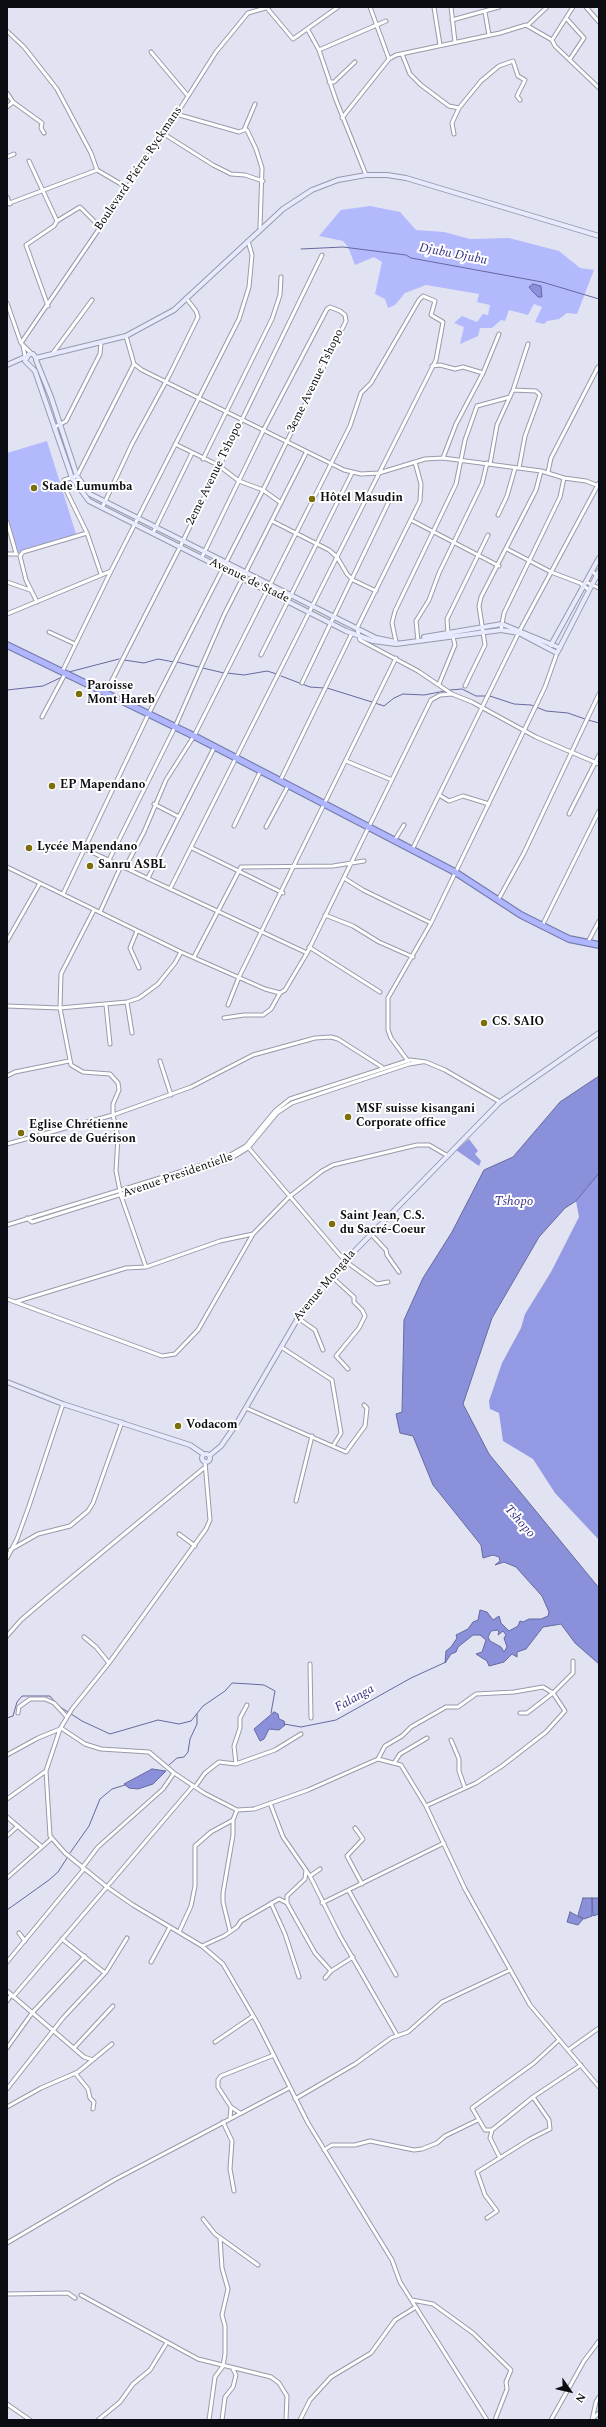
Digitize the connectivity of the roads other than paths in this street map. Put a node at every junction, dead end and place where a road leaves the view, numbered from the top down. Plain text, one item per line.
1 (268, 7) edge
2 (338, 7) edge
3 (370, 7) edge
4 (434, 7) edge
5 (451, 7) edge
6 (499, 7) edge
7 (547, 7) edge
8 (573, 7) edge
9 (586, 7) edge
10 (485, 12) junction
11 (566, 18) junction
12 (452, 20) junction
13 (386, 22) dead end
14 (599, 22) edge
15 (377, 25) junction
16 (528, 25) junction
17 (308, 30) junction
18 (7, 31) edge
19 (489, 35) junction
20 (552, 40) junction
21 (455, 42) junction
22 (440, 45) junction
23 (319, 50) junction
24 (151, 52) dead end
25 (402, 54) junction
26 (388, 59) junction
27 (570, 59) junction
28 (355, 62) dead end
29 (329, 82) junction
30 (599, 87) edge
31 (7, 93) edge
32 (188, 96) junction
33 (520, 100) dead end
34 (13, 102) junction
35 (255, 104) dead end
36 (7, 107) edge
37 (459, 108) junction
38 (176, 114) junction
39 (342, 118) junction
40 (244, 130) junction
41 (44, 133) dead end
42 (164, 134) junction
43 (454, 134) dead end
44 (14, 154) dead end
45 (7, 157) edge
46 (30, 161) dead end
47 (97, 170) junction
48 (366, 175) junction
49 (263, 181) junction
50 (126, 187) junction
51 (42, 190) junction
52 (7, 196) edge
53 (8, 204) edge
54 (57, 221) junction
55 (100, 227) junction
56 (260, 228) junction
57 (599, 236) edge
58 (248, 241) junction
59 (322, 255) dead end
60 (281, 276) dead end
61 (186, 298) junction
62 (92, 300) dead end
63 (7, 303) edge
64 (48, 306) junction
65 (499, 334) dead end
66 (126, 336) junction
67 (101, 344) junction
68 (528, 344) dead end
69 (22, 345) junction
70 (31, 353) junction
71 (52, 355) junction
72 (25, 357) junction
73 (36, 359) junction
74 (16, 362) junction
75 (28, 364) junction
76 (134, 364) junction
77 (7, 365) edge
78 (432, 366) junction
79 (598, 367) edge
80 (483, 373) junction
81 (165, 382) junction
82 (513, 390) junction
83 (51, 396) junction
84 (510, 397) junction
85 (198, 398) junction
86 (46, 400) junction
87 (226, 412) junction
88 (241, 420) junction
89 (61, 426) junction
90 (55, 428) junction
91 (263, 431) junction
92 (286, 443) junction
93 (175, 444) junction
94 (192, 453) junction
95 (306, 453) junction
96 (443, 458) junction
97 (203, 459) junction
98 (462, 460) junction
99 (415, 462) junction
100 (489, 464) junction
101 (218, 465) junction
102 (328, 465) junction
103 (517, 468) junction
104 (542, 471) junction
105 (548, 472) junction
106 (352, 473) junction
107 (379, 473) junction
108 (77, 476) junction
109 (72, 478) junction
110 (564, 478) junction
111 (239, 481) junction
112 (598, 485) edge
113 (263, 490) junction
114 (393, 493) dead end
115 (104, 503) junction
116 (281, 503) junction
117 (102, 508) junction
118 (498, 515) dead end
119 (138, 519) junction
120 (411, 520) junction
121 (272, 521) junction
122 (7, 522) edge
123 (135, 524) junction
124 (155, 528) junction
125 (296, 532) junction
126 (433, 532) junction
127 (87, 533) junction
128 (153, 533) junction
129 (488, 535) dead end
130 (183, 541) junction
131 (454, 542) junction
132 (317, 543) junction
133 (180, 547) junction
134 (506, 549) junction
135 (205, 551) junction
136 (7, 554) edge
137 (16, 554) junction
138 (478, 555) junction
139 (20, 556) junction
140 (202, 557) junction
141 (337, 557) junction
142 (599, 558) edge
143 (530, 561) junction
144 (226, 562) junction
145 (499, 566) junction
146 (223, 568) junction
147 (111, 571) junction
148 (592, 571) junction
149 (599, 571) edge
150 (551, 572) junction
151 (246, 573) junction
152 (101, 574) junction
153 (598, 577) edge
154 (244, 578) junction
155 (353, 580) junction
156 (7, 582) edge
157 (585, 583) junction
158 (269, 584) junction
159 (592, 585) junction
160 (599, 588) edge
161 (30, 590) junction
162 (267, 590) junction
163 (589, 590) junction
164 (376, 592) junction
165 (291, 596) junction
166 (288, 600) junction
167 (37, 602) junction
168 (311, 606) junction
169 (308, 611) junction
170 (7, 614) edge
171 (333, 616) junction
172 (332, 622) junction
173 (502, 624) junction
174 (357, 628) junction
175 (483, 630) junction
176 (502, 630) junction
177 (49, 632) dead end
178 (520, 632) junction
179 (352, 633) junction
180 (448, 634) junction
181 (359, 636) junction
182 (453, 637) junction
183 (418, 640) junction
184 (396, 643) junction
185 (552, 643) junction
186 (7, 644) edge
187 (75, 644) junction
188 (560, 648) junction
189 (549, 649) junction
190 (557, 653) junction
191 (261, 655) dead end
192 (396, 658) junction
193 (555, 658) junction
194 (64, 673) junction
195 (302, 683) dead end
196 (439, 684) junction
197 (465, 686) dead end
198 (106, 692) junction
199 (452, 694) junction
200 (599, 694) edge
201 (483, 708) junction
202 (149, 713) junction
203 (42, 717) dead end
204 (175, 727) junction
205 (524, 731) junction
206 (194, 736) junction
207 (215, 746) junction
208 (572, 752) junction
209 (599, 755) edge
210 (237, 758) junction
211 (346, 761) junction
212 (597, 763) edge
213 (261, 770) junction
214 (392, 780) junction
215 (280, 782) junction
216 (288, 786) junction
217 (439, 795) junction
218 (154, 804) junction
219 (489, 804) junction
220 (325, 805) junction
221 (599, 811) edge
222 (569, 814) dead end
223 (179, 817) junction
224 (404, 825) dead end
225 (234, 826) dead end
226 (266, 827) dead end
227 (369, 828) junction
228 (394, 842) junction
229 (192, 848) junction
230 (84, 849) junction
231 (412, 851) junction
232 (109, 860) junction
233 (364, 861) dead end
234 (351, 863) junction
235 (295, 866) junction
236 (7, 867) edge
237 (123, 867) junction
238 (238, 872) junction
239 (456, 872) junction
240 (148, 878) junction
241 (344, 878) junction
242 (40, 883) junction
243 (170, 889) junction
244 (283, 893) junction
245 (63, 894) junction
246 (498, 900) junction
247 (94, 910) junction
248 (100, 912) junction
249 (218, 912) junction
250 (325, 915) junction
251 (599, 921) edge
252 (431, 923) junction
253 (542, 926) junction
254 (137, 931) junction
255 (262, 933) junction
256 (7, 941) edge
257 (587, 944) junction
258 (599, 945) edge
259 (310, 947) junction
260 (181, 952) junction
261 (307, 953) junction
262 (194, 957) junction
263 (413, 957) junction
264 (139, 968) dead end
265 (239, 977) junction
266 (380, 992) dead end
267 (280, 993) junction
268 (127, 1002) junction
269 (106, 1005) junction
270 (228, 1005) dead end
271 (7, 1006) edge
272 (60, 1008) junction
273 (224, 1018) dead end
274 (599, 1032) edge
275 (132, 1033) dead end
276 (110, 1044) dead end
277 (69, 1061) junction
278 (160, 1061) dead end
279 (408, 1061) junction
280 (426, 1062) junction
281 (382, 1067) junction
282 (377, 1069) junction
283 (377, 1074) junction
284 (7, 1076) edge
285 (302, 1093) junction
286 (171, 1095) junction
287 (303, 1098) junction
288 (500, 1102) junction
289 (276, 1112) junction
290 (113, 1115) junction
291 (7, 1144) edge
292 (247, 1147) junction
293 (448, 1156) junction
294 (119, 1190) junction
295 (121, 1196) junction
296 (289, 1197) junction
297 (84, 1202) junction
298 (85, 1207) junction
299 (27, 1218) junction
300 (7, 1225) edge
301 (253, 1234) junction
302 (371, 1234) junction
303 (345, 1261) junction
304 (146, 1267) junction
305 (399, 1272) dead end
306 (332, 1276) junction
307 (388, 1282) dead end
308 (7, 1299) edge
309 (14, 1302) junction
310 (298, 1318) junction
311 (281, 1347) junction
312 (323, 1350) dead end
313 (348, 1369) dead end
314 (8, 1382) edge
315 (7, 1388) edge
316 (63, 1404) junction
317 (364, 1405) dead end
318 (246, 1408) junction
319 (122, 1422) junction
320 (312, 1436) junction
321 (333, 1446) junction
322 (202, 1453) junction
323 (209, 1456) junction
324 (204, 1462) junction
325 (204, 1468) junction
326 (296, 1501) dead end
327 (179, 1534) dead end
328 (195, 1546) junction
329 (10, 1550) junction
330 (7, 1558) edge
331 (7, 1636) edge
332 (84, 1637) dead end
333 (573, 1661) dead end
334 (109, 1663) junction
335 (310, 1664) dead end
336 (553, 1693) junction
337 (247, 1705) dead end
338 (18, 1713) dead end
339 (520, 1713) dead end
340 (68, 1716) junction
341 (312, 1718) dead end
342 (61, 1728) junction
343 (301, 1734) dead end
344 (427, 1738) dead end
345 (450, 1740) dead end
346 (7, 1755) edge
347 (378, 1759) junction
348 (394, 1763) junction
349 (236, 1764) junction
350 (46, 1771) junction
351 (174, 1773) junction
352 (194, 1786) junction
353 (465, 1788) junction
354 (7, 1799) edge
355 (270, 1803) junction
356 (426, 1806) junction
357 (237, 1810) junction
358 (7, 1817) edge
359 (233, 1820) junction
360 (18, 1826) junction
361 (354, 1828) dead end
362 (7, 1836) edge
363 (51, 1839) junction
364 (444, 1843) junction
365 (42, 1846) junction
366 (83, 1868) junction
367 (320, 1869) dead end
368 (306, 1870) junction
369 (310, 1876) junction
370 (7, 1878) edge
371 (362, 1884) junction
372 (107, 1887) junction
373 (349, 1891) junction
374 (271, 1903) junction
375 (287, 1903) junction
376 (322, 1903) junction
377 (170, 1927) junction
378 (230, 1931) junction
379 (179, 1932) junction
380 (19, 1933) dead end
381 (126, 1938) dead end
382 (62, 1939) junction
383 (25, 1941) junction
384 (202, 1946) junction
385 (85, 1956) junction
386 (353, 1957) junction
387 (7, 1962) edge
388 (151, 1962) dead end
389 (510, 1970) junction
390 (331, 1971) junction
391 (106, 1972) junction
392 (396, 1975) dead end
393 (300, 1977) dead end
394 (325, 1978) dead end
395 (7, 1991) edge
396 (12, 1996) junction
397 (7, 2001) edge
398 (113, 2006) dead end
399 (32, 2013) junction
400 (253, 2016) junction
401 (599, 2028) edge
402 (53, 2031) junction
403 (397, 2035) junction
404 (559, 2040) junction
405 (215, 2042) dead end
406 (112, 2044) dead end
407 (7, 2048) edge
408 (74, 2048) junction
409 (568, 2050) junction
410 (274, 2055) junction
411 (84, 2057) junction
412 (93, 2060) junction
413 (87, 2065) junction
414 (581, 2065) junction
415 (75, 2073) junction
416 (599, 2087) edge
417 (289, 2088) junction
418 (7, 2089) edge
419 (533, 2097) junction
420 (295, 2099) junction
421 (7, 2107) edge
422 (231, 2108) junction
423 (93, 2109) dead end
424 (240, 2113) junction
425 (230, 2118) junction
426 (478, 2120) junction
427 (224, 2122) junction
428 (492, 2130) junction
429 (324, 2150) junction
430 (500, 2158) junction
431 (234, 2191) dead end
432 (487, 2218) dead end
433 (203, 2219) dead end
434 (220, 2238) junction
435 (7, 2243) edge
436 (258, 2264) dead end
437 (7, 2294) edge
438 (81, 2295) dead end
439 (74, 2298) dead end
440 (412, 2300) junction
441 (416, 2307) junction
442 (599, 2341) edge
443 (166, 2344) junction
444 (223, 2366) junction
445 (233, 2369) junction
446 (599, 2397) edge
447 (7, 2404) edge
448 (599, 2413) edge
449 (592, 2419) edge
450 (30, 2420) edge
451 (98, 2420) edge
452 (209, 2420) edge
453 (222, 2420) edge
454 (286, 2420) edge
455 (300, 2420) edge
456 (487, 2420) edge
457 (495, 2420) edge
458 (550, 2420) edge

1 - 17 street
1 - 32 street, Boulevard Piérre Ryckmans
2 - 17 street
3 - 15 street
4 - 22 street
5 - 12 street
6 - 10 street
7 - 16 street
8 - 11 street
9 - 14 street
10 - 12 street
10 - 19 street
11 - 20 street
11 - 27 street
12 - 21 street
13 - 15 street
15 - 23 street
15 - 26 street
16 - 19 street
16 - 20 street
17 - 23 street
18 - 47 street
19 - 21 street
20 - 27 street
21 - 22 street
22 - 25 street
23 - 29 street
24 - 32 street
25 - 26 street
25 - 37 street
26 - 39 street
27 - 30 street
28 - 29 street
29 - 39 street
31 - 34 street
32 - 38 street, Boulevard Piérre Ryckmans
33 - 37 street
34 - 36 street
34 - 41 street
35 - 40 street
37 - 43 street
38 - 40 street
38 - 42 street, Boulevard Piérre Ryckmans
39 - 48 street
40 - 49 street
42 - 49 street
42 - 50 street, Boulevard Piérre Ryckmans
44 - 45 street
46 - 51 street
47 - 50 street
47 - 51 street
48 - 56 street
48 - 57 street
49 - 56 street
50 - 55 street, Boulevard Piérre Ryckmans
51 - 53 street
51 - 54 street
52 - 53 street
54 - 55 street
54 - 64 street
55 - 64 street, Boulevard Piérre Ryckmans
56 - 58 street
58 - 61 street
58 - 85 street
59 - 88 street, 2eme Avenue Tshopo
60 - 87 street
61 - 66 street
61 - 81 street
62 - 71 street
63 - 69 street
64 - 69 street, Boulevard Piérre Ryckmans
65 - 80 street
66 - 67 street
66 - 76 street
67 - 71 street
67 - 89 street
68 - 82 street
69 - 70 street
69 - 72 street
70 - 72 street
70 - 73 street
71 - 73 street
72 - 74 street
72 - 75 street
73 - 75 street
73 - 83 street
74 - 75 street
74 - 77 street
75 - 86 street, Avenue de Stade
76 - 81 street
76 - 108 street
78 - 80 street
78 - 102 street
78 - 107 street
79 - 105 street
80 - 96 street
81 - 85 street
81 - 115 street
82 - 84 street
82 - 103 street
83 - 86 street
83 - 89 street
84 - 98 street
84 - 100 street
85 - 87 street
85 - 93 street
86 - 90 street, Avenue de Stade
87 - 88 street
87 - 97 street
88 - 91 street
88 - 101 street, 2eme Avenue Tshopo
89 - 90 street
89 - 108 street
90 - 109 street, Avenue de Stade
91 - 92 street
91 - 92 street, 3eme Avenue Tshopo
91 - 111 street, 3eme Avenue Tshopo
92 - 95 street
92 - 113 street, 3eme Avenue Tshopo
93 - 94 street
93 - 119 street
94 - 97 street
94 - 124 street
95 - 102 street
95 - 116 street
96 - 98 street
96 - 99 street
97 - 101 street
98 - 100 street
98 - 126 street
99 - 107 street
99 - 120 street
100 - 103 street
100 - 131 street
101 - 111 street
101 - 130 street, 2eme Avenue Tshopo
102 - 106 street
102 - 125 street
103 - 104 street
103 - 118 street
104 - 105 street
104 - 134 street
105 - 110 street
106 - 107 street
106 - 132 street
107 - 141 street
108 - 109 street
108 - 115 street
109 - 117 street, Avenue de Stade
109 - 127 street
110 - 112 street
110 - 143 street
111 - 113 street
111 - 135 street, 3eme Avenue Tshopo
112 - 150 street
113 - 116 street
113 - 144 street, 3eme Avenue Tshopo
114 - 155 street
115 - 117 street
115 - 119 street
116 - 121 street
117 - 123 street, Avenue de Stade
119 - 123 street
119 - 124 street
120 - 126 street
120 - 164 street
121 - 125 street
121 - 151 street
122 - 137 street
123 - 128 street, Avenue de Stade
123 - 147 street
124 - 128 street
124 - 130 street
125 - 132 street
125 - 158 street
126 - 131 street
126 - 184 street
127 - 139 street
127 - 152 street
128 - 133 street, Avenue de Stade
129 - 138 street
130 - 133 street, 2eme Avenue Tshopo
130 - 135 street
131 - 138 street
131 - 183 street
132 - 141 street
132 - 165 street
133 - 140 street, Avenue de Stade
133 - 198 street, 2eme Avenue Tshopo
134 - 143 street
134 - 145 street
135 - 140 street, 3eme Avenue Tshopo
135 - 144 street
136 - 137 street
137 - 139 street
138 - 145 street
138 - 180 street
139 - 161 street
140 - 146 street, Avenue de Stade
141 - 155 street
141 - 168 street
142 - 148 street
143 - 150 street
143 - 173 street
144 - 146 street, 3eme Avenue Tshopo
144 - 151 street
145 - 175 street
146 - 154 street, Avenue de Stade
146 - 202 street, 3eme Avenue Tshopo
147 - 152 street
147 - 187 street
148 - 153 street
148 - 157 street
149 - 153 street
150 - 157 street
150 - 178 street
151 - 154 street
151 - 158 street
152 - 167 street
153 - 159 street
154 - 162 street, Avenue de Stade
154 - 204 street
155 - 164 street
155 - 171 street
156 - 161 street
157 - 159 street
157 - 163 street
157 - 185 street
158 - 162 street
158 - 165 street
159 - 160 street
159 - 163 street
161 - 167 street
162 - 166 street, Avenue de Stade
162 - 206 street
163 - 188 street
164 - 174 street
165 - 166 street
165 - 168 street
166 - 169 street, Avenue de Stade
166 - 191 street
167 - 170 street
168 - 169 street
168 - 171 street
169 - 172 street, Avenue de Stade
169 - 210 street
171 - 172 street
171 - 174 street
172 - 179 street, Avenue de Stade
172 - 195 street
173 - 175 street
173 - 176 street
173 - 178 street
174 - 181 street
174 - 184 street
175 - 176 street, Avenue de Stade
175 - 180 street
175 - 182 street, Avenue de Stade
175 - 197 street
176 - 178 street, Avenue de Stade
177 - 187 street
178 - 185 street
178 - 189 street, Avenue de Stade
178 - 201 street
179 - 181 street, Avenue de Stade
179 - 215 street
180 - 182 street
180 - 183 street
181 - 184 street, Avenue de Stade
181 - 192 street
182 - 183 street, Avenue de Stade
182 - 196 street
183 - 184 street, Avenue de Stade
185 - 188 street
185 - 189 street
186 - 194 highway
187 - 194 street
188 - 190 street
189 - 190 street, Avenue de Stade
189 - 193 street
190 - 193 street
192 - 196 street
192 - 211 street
193 - 205 street
194 - 198 highway
194 - 203 street
196 - 199 street
198 - 202 highway
199 - 201 street
199 - 214 street
200 - 208 street
201 - 205 street
201 - 217 street
202 - 204 highway
202 - 230 street, 3eme Avenue Tshopo
204 - 206 highway
204 - 232 street
205 - 208 street
205 - 219 street
206 - 207 highway
206 - 218 street
207 - 210 highway
207 - 223 street
208 - 212 street
208 - 246 street
209 - 212 street
210 - 213 highway
210 - 229 street
211 - 214 street
211 - 220 street
212 - 222 street
213 - 215 highway
213 - 225 street
214 - 227 street
215 - 216 highway
216 - 220 highway
216 - 226 street
217 - 219 street
217 - 231 street
218 - 223 street
218 - 237 street
219 - 239 street
220 - 227 highway
220 - 235 street
221 - 253 street
223 - 240 street
224 - 228 street
227 - 228 highway
227 - 234 street
228 - 231 highway
229 - 238 street
229 - 243 street
230 - 232 street
230 - 245 street, 3eme Avenue Tshopo
231 - 239 highway
232 - 237 street
233 - 234 street
234 - 235 street
234 - 241 street
235 - 238 street
235 - 244 street
236 - 242 street
237 - 240 street
237 - 248 street
238 - 244 street
238 - 249 street
239 - 246 highway
239 - 252 street
240 - 243 street
241 - 250 street
241 - 252 street
242 - 245 street
242 - 256 street
243 - 249 street
244 - 255 street
245 - 247 street
246 - 253 highway
247 - 248 street
247 - 272 street
248 - 254 street
249 - 255 street
249 - 262 street
250 - 259 street
250 - 263 street
251 - 257 street
252 - 263 street
253 - 257 highway
254 - 260 street
254 - 264 street
255 - 261 street
255 - 265 street
257 - 258 highway
259 - 261 street
259 - 266 street
260 - 262 street
260 - 268 street
261 - 267 street
262 - 265 street
263 - 279 street
265 - 267 street
265 - 270 street
267 - 273 street
268 - 269 street
268 - 275 street
269 - 272 street
269 - 276 street
271 - 272 street
272 - 277 street
274 - 288 street, Avenue Mongala
277 - 284 street
277 - 290 street
278 - 286 street
279 - 280 street, Avenue Presidentielle
279 - 281 street, Avenue Presidentielle
280 - 283 street, Avenue Presidentielle
280 - 288 street, Avenue Presidentielle
281 - 282 street, Avenue Presidentielle
281 - 286 street
282 - 283 street
282 - 285 street, Avenue Presidentielle
283 - 287 street, Avenue Presidentielle
285 - 287 street
285 - 289 street, Avenue Presidentielle
286 - 290 street
287 - 289 street, Avenue Presidentielle
288 - 293 street, Avenue Mongala
289 - 292 street, Avenue Presidentielle
290 - 291 street
290 - 294 street
292 - 294 street, Avenue Presidentielle
292 - 295 street, Avenue Presidentielle
292 - 296 street
293 - 296 street
293 - 302 street, Avenue Mongala
294 - 295 street
294 - 297 street, Avenue Presidentielle
295 - 298 street, Avenue Presidentielle
295 - 304 street
296 - 301 street
296 - 303 street
297 - 298 street
297 - 299 street, Avenue Presidentielle
298 - 299 street, Avenue Presidentielle
299 - 300 street, Avenue Presidentielle
301 - 304 street
301 - 309 street
302 - 303 street, Avenue Mongala
302 - 305 street
303 - 306 street, Avenue Mongala
303 - 307 street
304 - 309 street
306 - 310 street, Avenue Mongala
306 - 313 street
308 - 309 street
310 - 311 street, Avenue Mongala
310 - 312 street
311 - 318 street, Avenue Mongala
311 - 321 street
314 - 315 street
314 - 316 street
316 - 319 street
316 - 329 street
317 - 321 street
318 - 320 street
318 - 323 street, Avenue Mongala
319 - 322 street
319 - 329 street
320 - 321 street
320 - 326 street
322 - 323 street
322 - 324 street
323 - 324 street, Avenue Mongala
324 - 325 street
325 - 328 street
325 - 331 street
327 - 328 street
328 - 334 street
329 - 330 street
332 - 334 street
333 - 336 street
334 - 340 street
335 - 341 street
336 - 339 street
336 - 347 street
336 - 353 street
337 - 349 street
338 - 340 street
340 - 342 street
342 - 346 street
342 - 350 street
342 - 351 street
343 - 349 street
344 - 348 street
345 - 353 street
347 - 348 street
347 - 355 street
348 - 356 street
349 - 352 street
350 - 354 street
350 - 363 street
351 - 352 street
351 - 366 street
352 - 357 street
352 - 372 street
353 - 356 street
355 - 357 street
355 - 368 street
356 - 364 street
357 - 359 street
358 - 360 street
359 - 378 street
359 - 379 street
360 - 362 street
360 - 365 street
361 - 371 street
363 - 365 street
363 - 366 street
364 - 371 street
364 - 389 street
365 - 370 street
366 - 372 street
366 - 383 street
367 - 369 street
368 - 369 street
368 - 375 street
369 - 376 street
371 - 373 street
372 - 377 street
372 - 382 street
373 - 376 street
373 - 392 street
374 - 375 street
374 - 378 street
374 - 393 street
375 - 390 street
376 - 386 street
377 - 379 street
377 - 388 street
378 - 384 street
379 - 384 street
380 - 383 street
381 - 391 street
382 - 385 street
382 - 396 street
383 - 387 street
384 - 400 street
385 - 391 street
385 - 399 street
386 - 390 street
386 - 403 street
389 - 403 street
389 - 404 street
390 - 394 street
391 - 402 street
395 - 396 street
396 - 397 street
396 - 399 street
398 - 408 street
399 - 402 street
399 - 407 street
400 - 405 street
400 - 410 street
401 - 409 street
402 - 408 street
402 - 418 street
403 - 420 street
404 - 409 street
404 - 426 street
406 - 412 street
408 - 411 street
409 - 414 street
410 - 417 street
410 - 422 street
411 - 412 street
411 - 413 street
412 - 413 street
413 - 415 street
414 - 416 street
414 - 419 street
415 - 421 street
415 - 423 street
417 - 420 street
417 - 424 street
419 - 428 street
419 - 430 street
420 - 429 street
422 - 424 street
422 - 425 street
424 - 425 street
425 - 427 street
426 - 428 street
426 - 429 street
427 - 431 street
427 - 435 street
428 - 430 street
429 - 440 street
430 - 432 street
433 - 434 street
434 - 436 street
434 - 444 street
437 - 439 street
438 - 443 street
440 - 441 street
440 - 457 street
441 - 455 street
441 - 456 street
442 - 458 street
443 - 444 street
443 - 451 street
444 - 445 street
444 - 452 street
445 - 453 street
445 - 454 street
446 - 449 street
447 - 450 street
448 - 449 street

